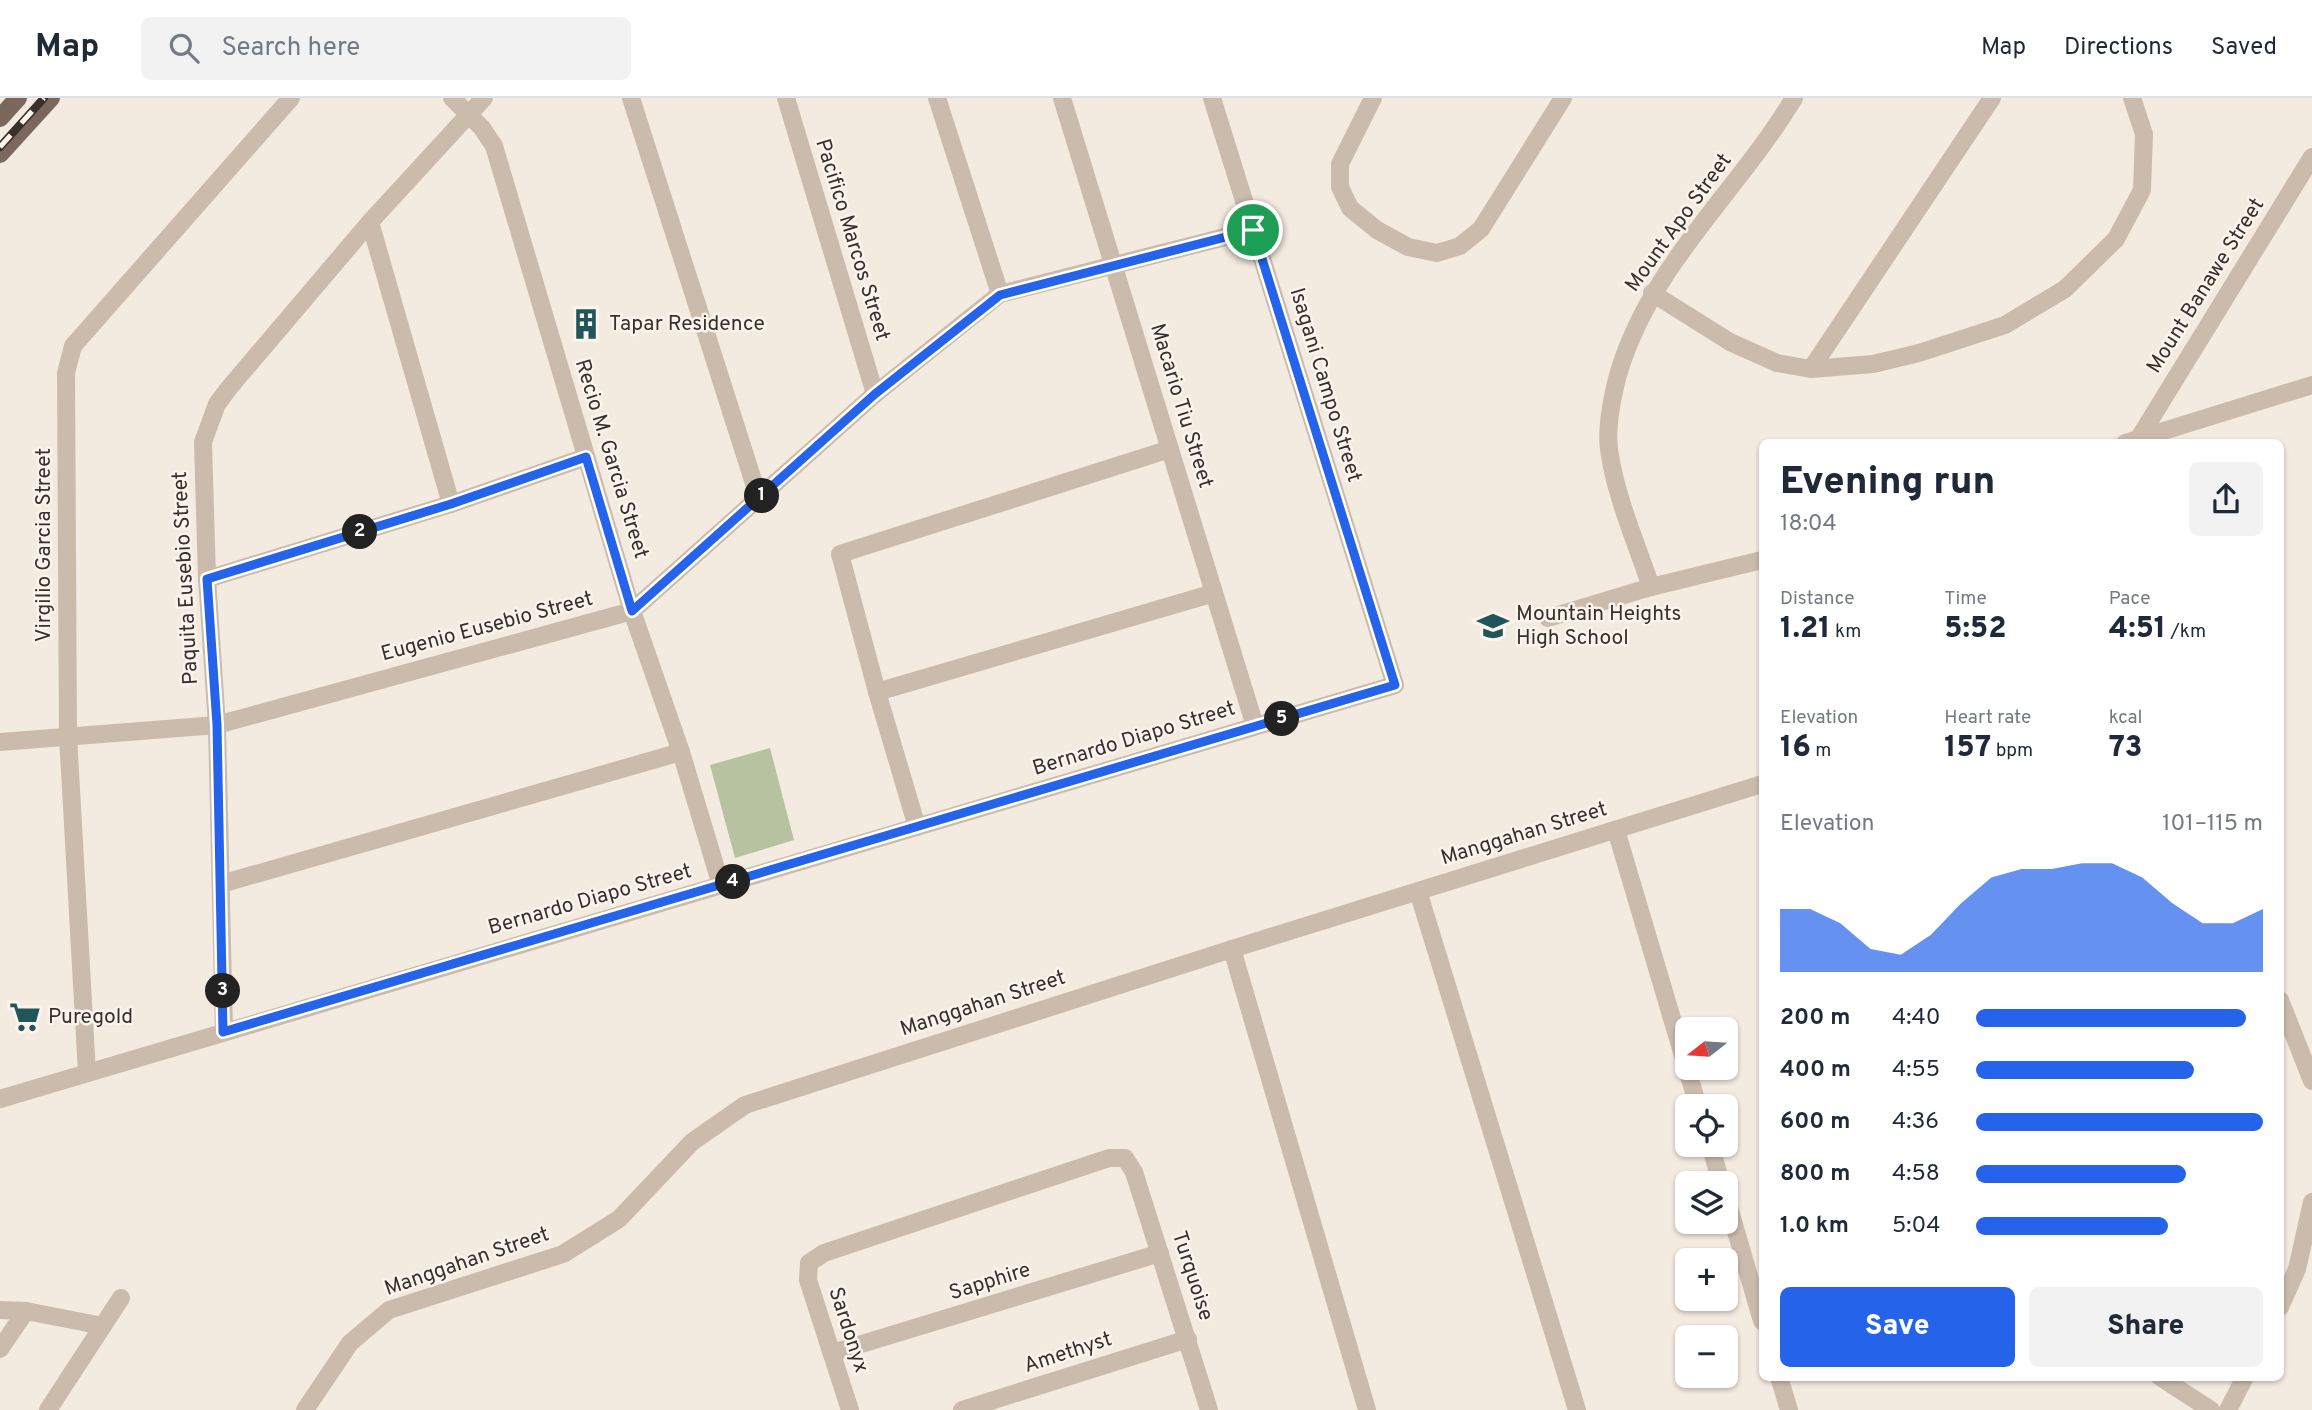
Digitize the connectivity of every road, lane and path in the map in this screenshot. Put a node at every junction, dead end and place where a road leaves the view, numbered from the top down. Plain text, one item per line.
1 (18, 98) edge
2 (51, 98) edge
3 (291, 98) edge
4 (452, 98) edge
5 (484, 98) edge
6 (631, 98) edge
7 (786, 98) edge
8 (937, 98) edge
9 (1062, 98) edge
10 (1212, 98) edge
11 (1373, 98) edge
12 (1563, 98) edge
13 (1794, 98) edge
14 (1992, 98) edge
15 (2132, 98) edge
16 (468, 114) junction
17 (0, 118) edge
18 (0, 154) edge
19 (2312, 157) edge
20 (370, 222) junction
21 (1253, 230) junction
22 (1114, 267) junction
23 (1653, 293) junction
24 (1000, 295) junction
25 (1811, 369) junction
26 (2312, 385) edge
27 (875, 394) junction
28 (2133, 439) edge
29 (2135, 439) edge
30 (1170, 449) junction
31 (586, 457) junction
32 (758, 499) junction
33 (451, 504) junction
34 (1759, 560) edge
35 (207, 579) junction
36 (1651, 587) junction
37 (1214, 593) junction
38 (632, 611) junction
39 (1548, 618) dead end
40 (1395, 685) joint
41 (877, 692) junction
42 (217, 725) junction
43 (1255, 726) junction
44 (68, 736) junction
45 (0, 742) edge
46 (681, 752) junction
47 (1759, 785) edge
48 (917, 827) junction
49 (1616, 830) junction
50 (221, 884) junction
51 (721, 885) junction
52 (1418, 891) junction
53 (1232, 949) junction
54 (2284, 1010) edge
55 (223, 1032) junction
56 (88, 1073) junction
57 (2312, 1081) edge
58 (1694, 1094) edge
59 (0, 1099) edge
60 (2312, 1202) edge
61 (1737, 1234) edge
62 (1160, 1253) junction
63 (809, 1263) joint
64 (121, 1298) dead end
65 (2284, 1298) edge
66 (0, 1310) edge
67 (26, 1311) junction
68 (1759, 1311) edge
69 (103, 1326) junction
70 (1188, 1339) junction
71 (0, 1349) edge
72 (832, 1353) junction
73 (1780, 1381) edge
74 (2166, 1381) edge
75 (2243, 1381) edge
76 (1783, 1409) edge
77 (48, 1410) edge
78 (304, 1410) edge
79 (850, 1410) edge
80 (962, 1410) edge
81 (1209, 1410) edge
82 (1367, 1410) edge
83 (1577, 1410) edge
84 (2211, 1410) edge
85 (2228, 1410) edge

1 - 17 main road
2 - 18 main road
3 - 44 street, Virgilio Garcia Street
4 - 16 street, Recio M. Garcia Street
5 - 16 street, Paquita Eusebio Street
6 - 32 street
7 - 27 street, Pacifico Marcos Street
8 - 24 street
9 - 22 street, Macario Tiu Street
10 - 21 street, Isagani Campo Street
11 - 12 street
13 - 23 street, Mount Apo Street
14 - 25 street
15 - 25 street
16 - 20 street, Paquita Eusebio Street
16 - 31 street, Recio M. Garcia Street
19 - 28 street, Mount Banawe Street
20 - 33 street
20 - 35 street, Paquita Eusebio Street
21 - 22 street, Eugenio Eusebio Street
21 - 40 street, Isagani Campo Street
22 - 24 street, Eugenio Eusebio Street
22 - 30 street, Macario Tiu Street
23 - 25 street
23 - 36 street, Mount Apo Street
24 - 27 street, Eugenio Eusebio Street
26 - 29 street
27 - 32 street, Eugenio Eusebio Street
30 - 37 street, Macario Tiu Street
30 - 41 street
31 - 33 street
31 - 38 street, Recio M. Garcia Street
32 - 38 street, Eugenio Eusebio Street
33 - 35 street
34 - 36 street
35 - 42 street, Paquita Eusebio Street
36 - 39 street
37 - 41 street
37 - 43 street, Macario Tiu Street
38 - 42 street, Eugenio Eusebio Street
38 - 46 street, Recio M. Garcia Street
40 - 43 street, Bernardo Diapo Street
41 - 48 street
42 - 44 street, Eugenio Eusebio Street
42 - 50 street, Paquita Eusebio Street
43 - 48 street, Bernardo Diapo Street
44 - 45 street, Eugenio Eusebio Street
44 - 56 street, Virgilio Garcia Street
46 - 50 street
46 - 51 street, Recio M. Garcia Street
47 - 49 street, Manggahan Street
48 - 51 street, Bernardo Diapo Street
49 - 52 street, Manggahan Street
49 - 58 street
50 - 55 street, Paquita Eusebio Street
51 - 55 street, Bernardo Diapo Street
52 - 53 street, Manggahan Street
52 - 83 street
53 - 78 street, Manggahan Street
53 - 82 street
54 - 57 street
55 - 56 street, Bernardo Diapo Street
56 - 59 street, Bernardo Diapo Street
60 - 65 street
61 - 68 street
62 - 63 street, Turquoise
62 - 70 street, Turquoise
62 - 72 street, Sapphire
63 - 72 street, Sardonyx
64 - 69 street
66 - 67 street
67 - 69 street
67 - 71 street
69 - 77 street
70 - 80 street, Amethyst
70 - 81 street, Turquoise
72 - 79 street, Sardonyx
73 - 76 street
74 - 84 street
75 - 85 street

